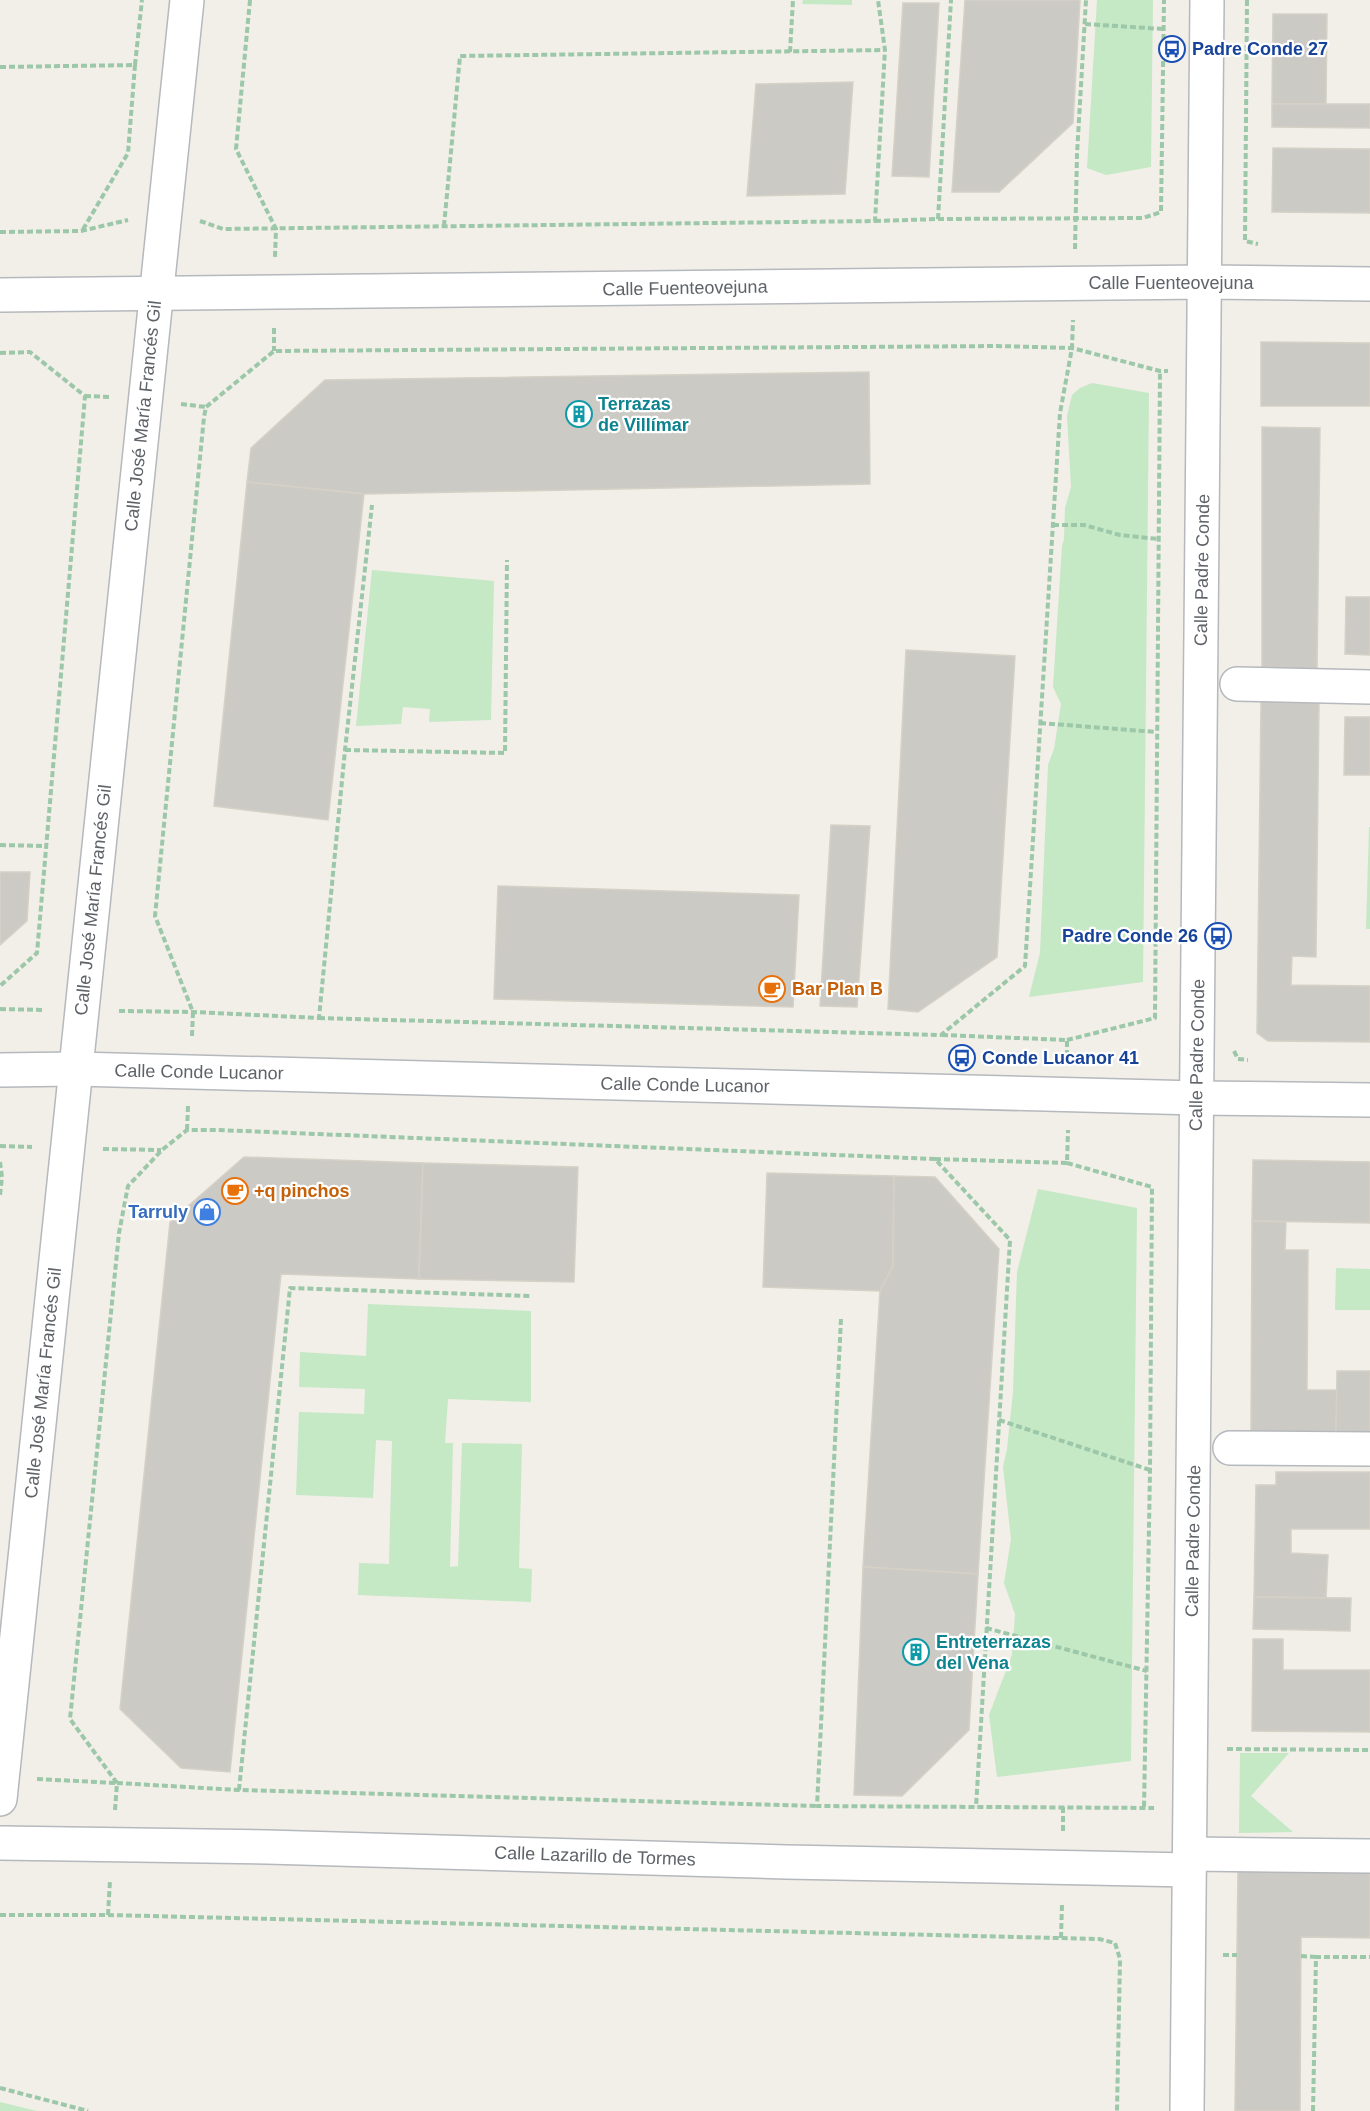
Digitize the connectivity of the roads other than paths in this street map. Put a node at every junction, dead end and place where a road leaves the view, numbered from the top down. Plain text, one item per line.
1 (187, 0) edge
2 (1208, 0) edge
3 (1205, 282) junction
4 (1370, 284) edge
5 (156, 293) junction
6 (0, 295) edge
7 (1237, 684) dead end
8 (1370, 687) edge
9 (76, 1069) junction
10 (0, 1070) edge
11 (1197, 1098) junction
12 (1370, 1101) edge
13 (1230, 1448) dead end
14 (1370, 1449) edge
15 (1, 1788) edge
16 (0, 1843) edge
17 (1370, 1856) edge
18 (1189, 1862) junction
19 (1187, 2111) edge

1 - 5 street, Calle José María Francés Gil
2 - 3 street, Calle Padre Conde
3 - 4 street, Calle Fuenteovejuna
3 - 5 street, Calle Fuenteovejuna
3 - 11 street, Calle Padre Conde
5 - 6 street, Calle Fuenteovejuna
5 - 9 street, Calle José María Francés Gil
7 - 8 street
9 - 10 street, Calle Conde Lucanor
9 - 11 street, Calle Conde Lucanor
9 - 15 street, Calle José María Francés Gil
11 - 12 street, Calle Conde Lucanor
11 - 18 street, Calle Padre Conde
13 - 14 street
16 - 18 street, Calle Lazarillo de Tormes
17 - 18 street, Calle Lazarillo de Tormes
18 - 19 street, Calle Padre Conde

